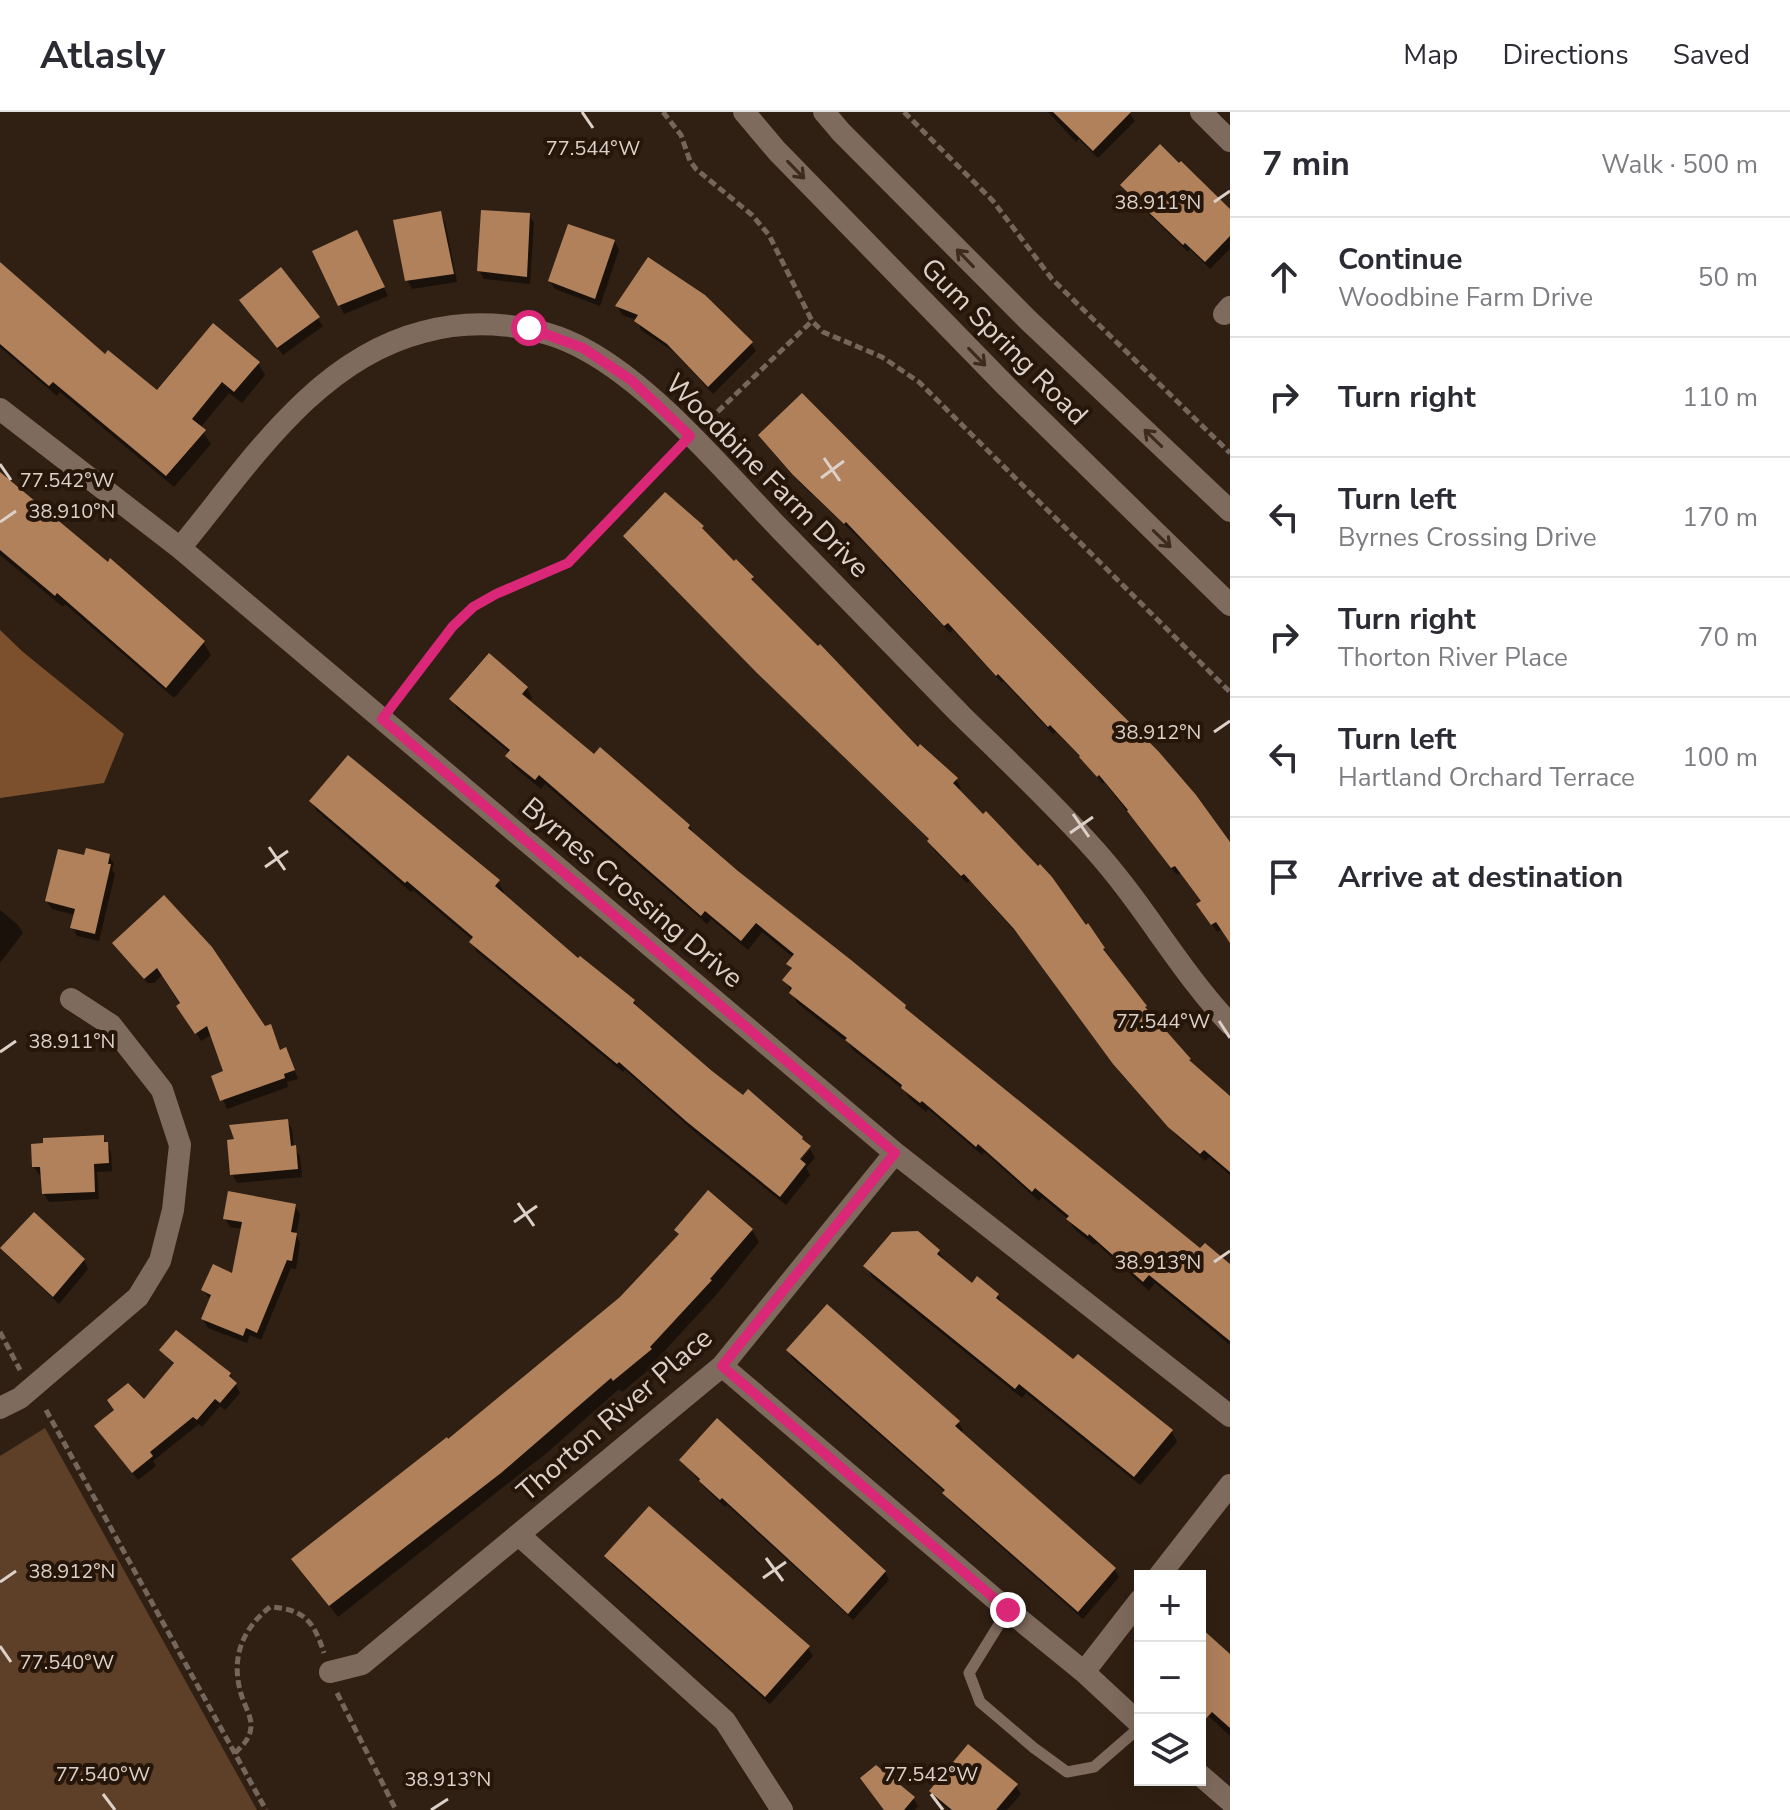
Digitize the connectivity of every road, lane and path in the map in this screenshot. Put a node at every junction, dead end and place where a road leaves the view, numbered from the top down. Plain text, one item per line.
1 (663, 112) edge
2 (744, 112) edge
3 (824, 112) edge
4 (904, 112) edge
5 (1201, 112) edge
6 (1230, 141) edge
7 (812, 321) junction
8 (0, 409) edge
9 (690, 436) junction
10 (1230, 453) edge
11 (1230, 511) edge
12 (180, 548) junction
13 (1230, 605) edge
14 (1230, 692) edge
15 (382, 719) junction
16 (71, 999) dead end
17 (1230, 1024) edge
18 (895, 1153) junction
19 (0, 1332) edge
20 (722, 1366) junction
21 (21, 1370) dead end
22 (0, 1408) edge
23 (46, 1410) dead end
24 (1230, 1416) edge
25 (1230, 1485) edge
26 (519, 1535) junction
27 (1164, 1570) edge
28 (1134, 1608) edge
29 (1008, 1610) junction
30 (330, 1672) junction
31 (1084, 1672) junction
32 (1134, 1719) edge
33 (1134, 1730) edge
34 (235, 1753) junction
35 (1206, 1780) edge
36 (1230, 1801) edge
37 (266, 1810) edge
38 (396, 1810) edge
39 (782, 1810) edge

1 - 7 path
2 -> 13 street, Gum Spring Road
11 -> 3 street, Gum Spring Road
4 - 10 path
5 - 6 street
7 - 9 path
7 - 14 path
8 - 12 street, Byrnes Crossing Drive
9 - 12 street, Woodbine Farm Drive
9 - 15 path
9 - 17 street, Woodbine Farm Drive
12 - 15 street, Byrnes Crossing Drive
15 - 18 street, Byrnes Crossing Drive
16 - 22 street
18 - 20 street, Thorton River Place
18 - 24 street, Byrnes Crossing Drive
19 - 21 path
20 - 26 street, Thorton River Place
20 - 29 street
23 - 34 path
25 - 27 street
26 - 30 street, Thorton River Place
26 - 39 street
28 - 31 street
29 - 31 street
29 - 33 lane
30 - 34 path
30 - 38 path
31 - 32 street
34 - 37 path
35 - 36 street

